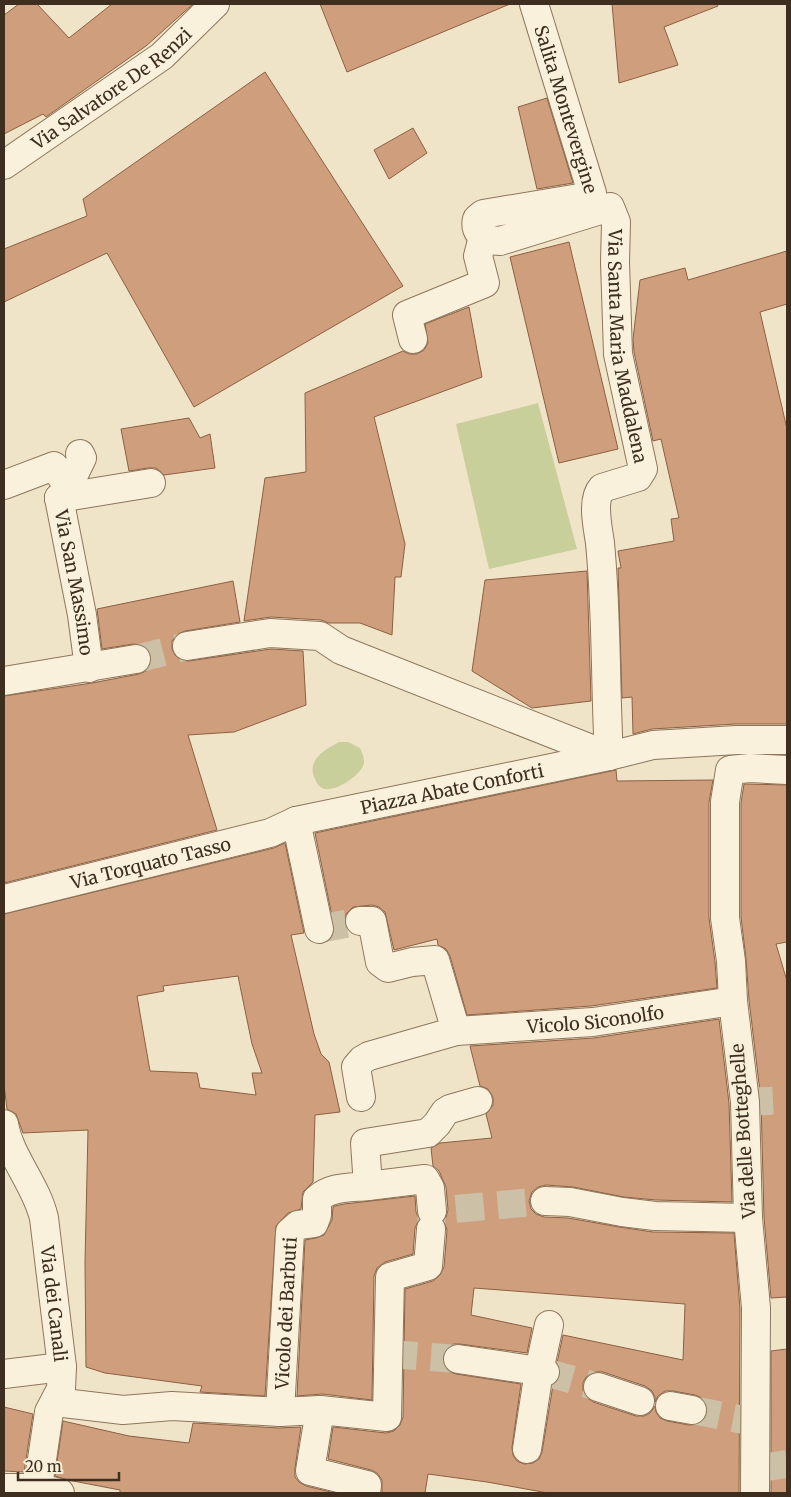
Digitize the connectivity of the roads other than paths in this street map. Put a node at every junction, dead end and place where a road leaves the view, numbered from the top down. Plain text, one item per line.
1 (215, 4) edge
2 (534, 4) edge
3 (4, 165) edge
4 (483, 226) junction
5 (413, 339) dead end
6 (80, 454) dead end
7 (151, 483) dead end
8 (60, 484) junction
9 (4, 485) edge
10 (187, 646) tunnel mouth
11 (136, 659) tunnel mouth
12 (89, 668) junction
13 (4, 681) edge
14 (787, 740) edge
15 (609, 756) junction
16 (787, 770) edge
17 (296, 821) junction
18 (4, 899) edge
19 (360, 921) dead end
20 (319, 929) dead end
21 (733, 1001) junction
22 (456, 1031) junction
23 (361, 1096) dead end
24 (478, 1101) dead end
25 (4, 1124) edge
26 (368, 1186) junction
27 (545, 1201) tunnel mouth
28 (748, 1218) junction
29 (549, 1325) dead end
30 (458, 1359) tunnel mouth
31 (62, 1368) junction
32 (542, 1372) junction
33 (4, 1374) edge
34 (598, 1387) tunnel mouth
35 (640, 1401) dead end
36 (56, 1402) junction
37 (320, 1410) junction
38 (280, 1412) junction
39 (527, 1449) dead end
40 (759, 1476) edge
41 (4, 1488) edge
42 (45, 1491) edge
43 (366, 1493) edge

1 - 3 street, Via Salvatore De Renzi
2 - 4 street, Salita Montevergine
4 - 5 street
4 - 15 street, Via Santa Maria Maddalena
6 - 8 street
7 - 8 street
8 - 9 street
8 - 12 street, Via San Massimo
10 - 15 street
11 - 12 street
12 - 13 street
14 - 15 street, Piazza Abate Conforti
15 - 17 street, Piazza Abate Conforti
16 - 21 street, Via delle Botteghelle
17 - 18 street, Via Torquato Tasso
17 - 20 street
19 - 22 street
21 - 22 street, Vicolo Siconolfo
21 - 28 street, Via delle Botteghelle
22 - 23 street, Vicolo Siconolfo
24 - 26 street
25 - 31 street, Via dei Canali
26 - 37 street, Vicolo dei Barbuti
26 - 38 street, Vicolo dei Barbuti
27 - 28 street
28 - 40 street, Via delle Botteghelle
29 - 32 street
30 - 32 street
31 - 33 street
31 - 36 street, Via dei Canali
32 - 39 street
34 - 35 street
36 - 38 street
36 - 42 street, Via dei Canali
37 - 38 street
37 - 43 street
41 - 42 street

